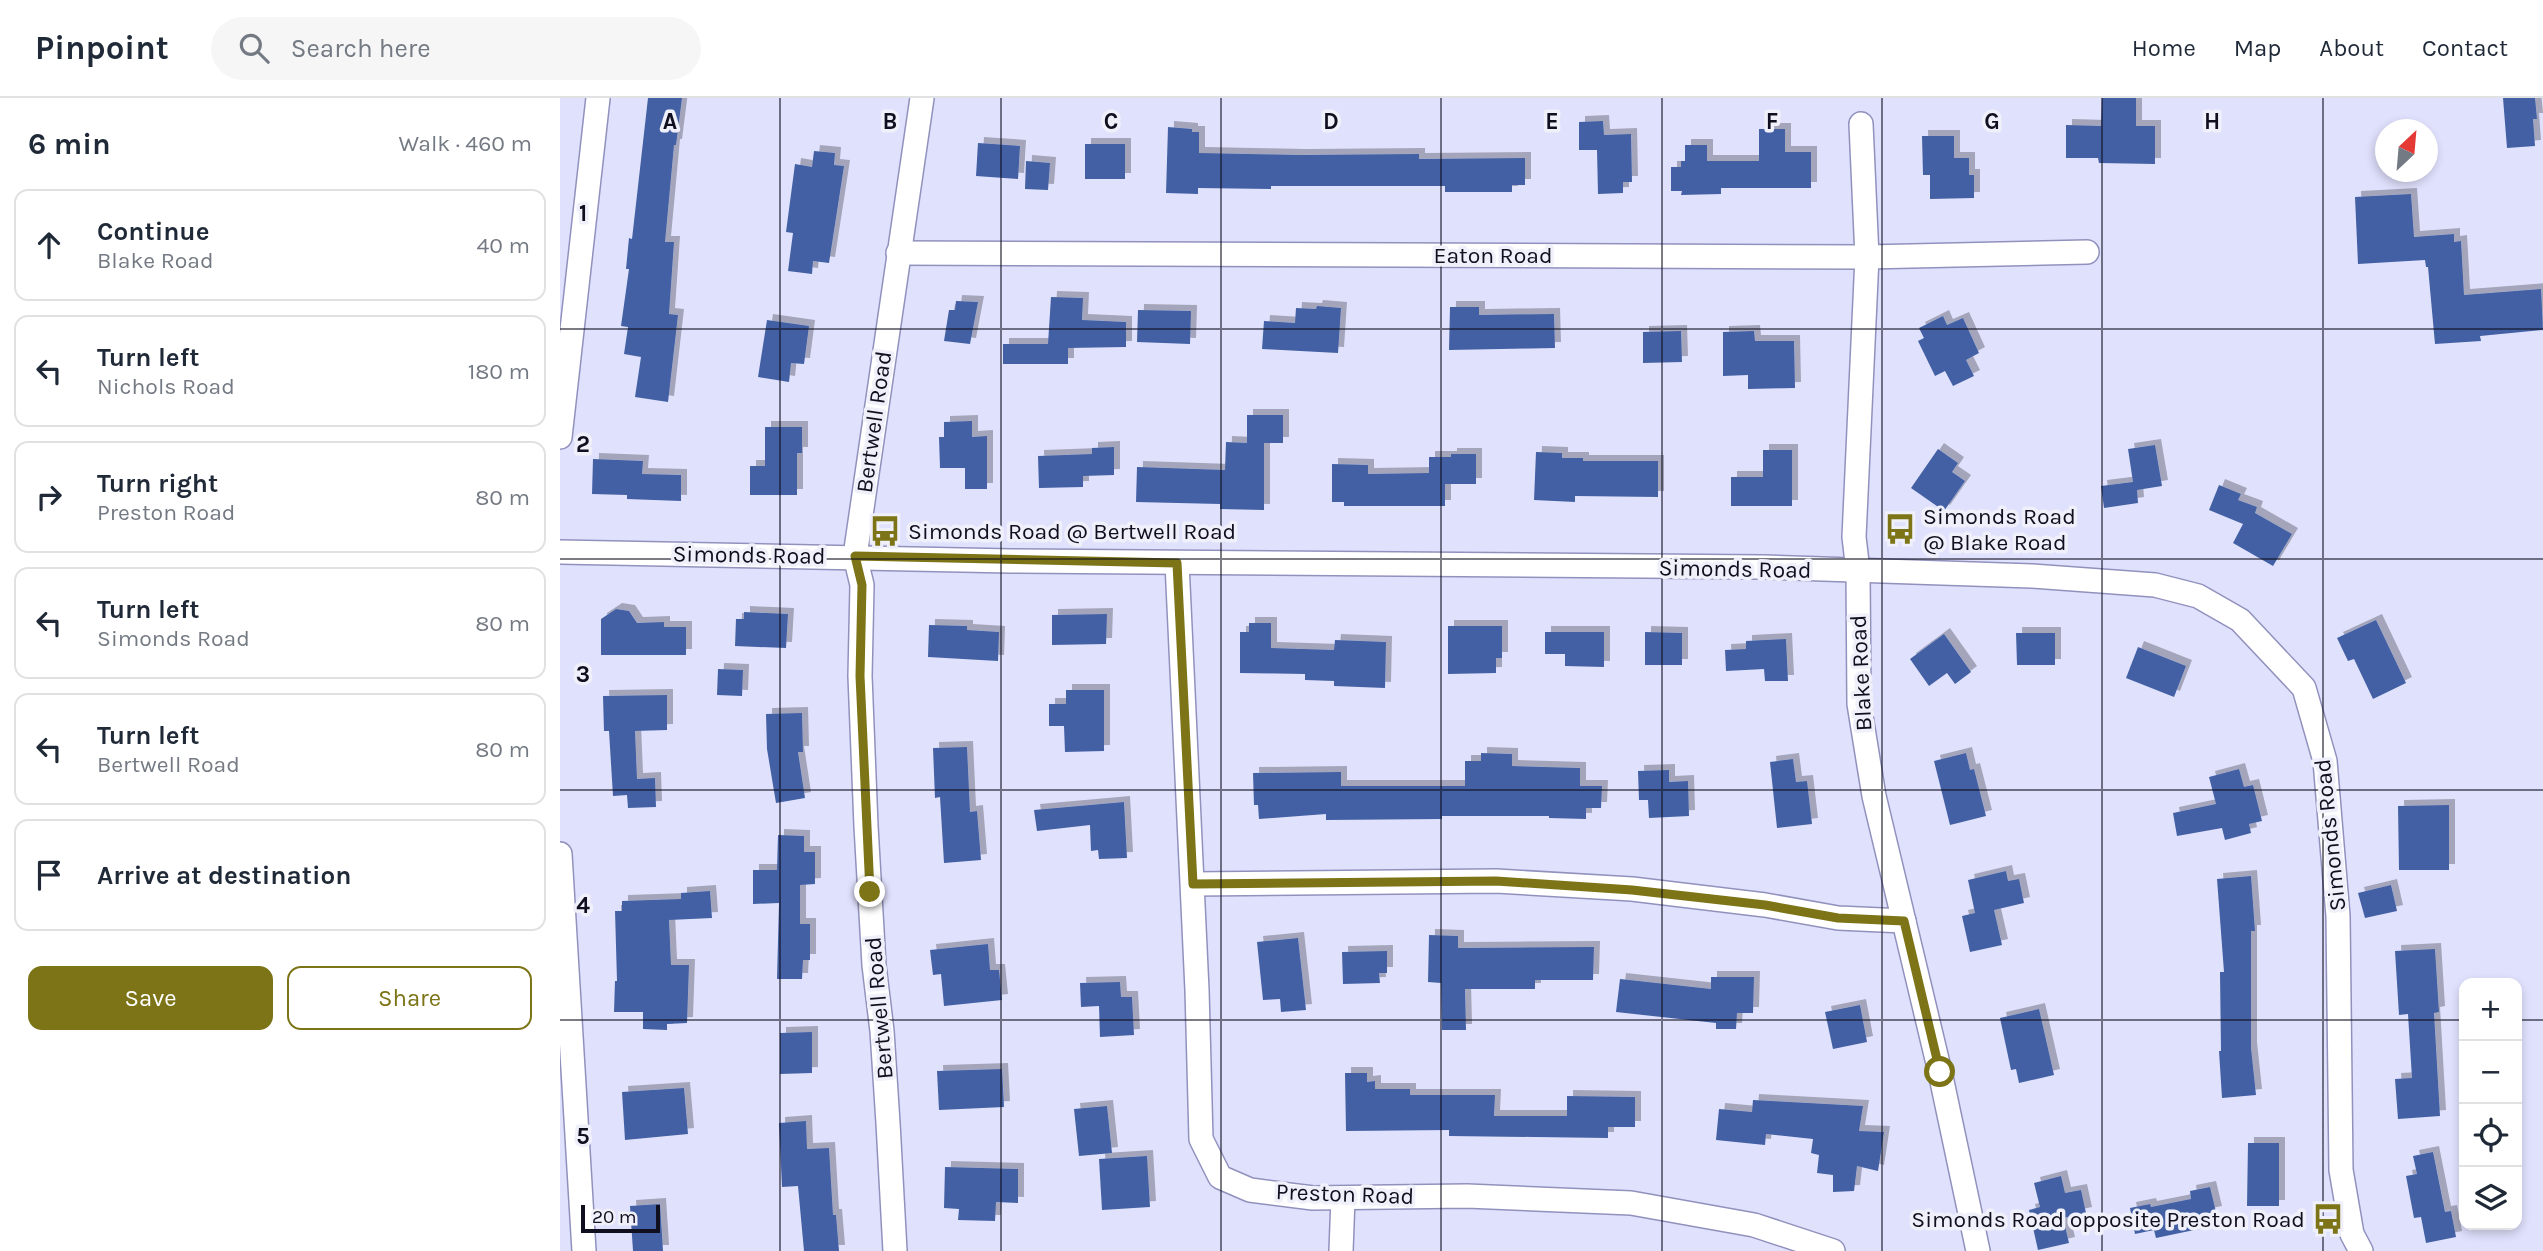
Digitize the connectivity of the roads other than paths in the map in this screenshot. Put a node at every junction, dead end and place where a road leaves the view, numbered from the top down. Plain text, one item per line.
1 (598, 98) edge
2 (922, 98) edge
3 (1861, 124) dead end
4 (2087, 251) dead end
5 (898, 253) junction
6 (1867, 257) junction
7 (560, 437) edge
8 (560, 552) edge
9 (855, 556) junction
10 (1177, 563) junction
11 (1858, 571) junction
12 (560, 854) edge
13 (1193, 884) junction
14 (1904, 921) junction
15 (1343, 1198) junction
16 (584, 1251) edge
17 (895, 1251) edge
18 (1341, 1251) edge
19 (1833, 1251) edge
20 (1978, 1251) edge
21 (2361, 1251) edge

1 - 7 street
2 - 5 street, Bertwell Road
3 - 6 street, Blake Road
4 - 6 street, Eaton Road
5 - 6 street, Eaton Road
5 - 9 street, Bertwell Road
6 - 11 street, Blake Road
8 - 9 street, Simonds Road
9 - 10 street, Simonds Road
9 - 17 street, Bertwell Road
10 - 11 street, Simonds Road
10 - 13 street, Preston Road
11 - 14 street, Blake Road
11 - 21 street, Simonds Road
12 - 16 street
13 - 14 street
13 - 15 street, Preston Road
14 - 20 street, Blake Road
15 - 18 street
15 - 19 street, Preston Road

